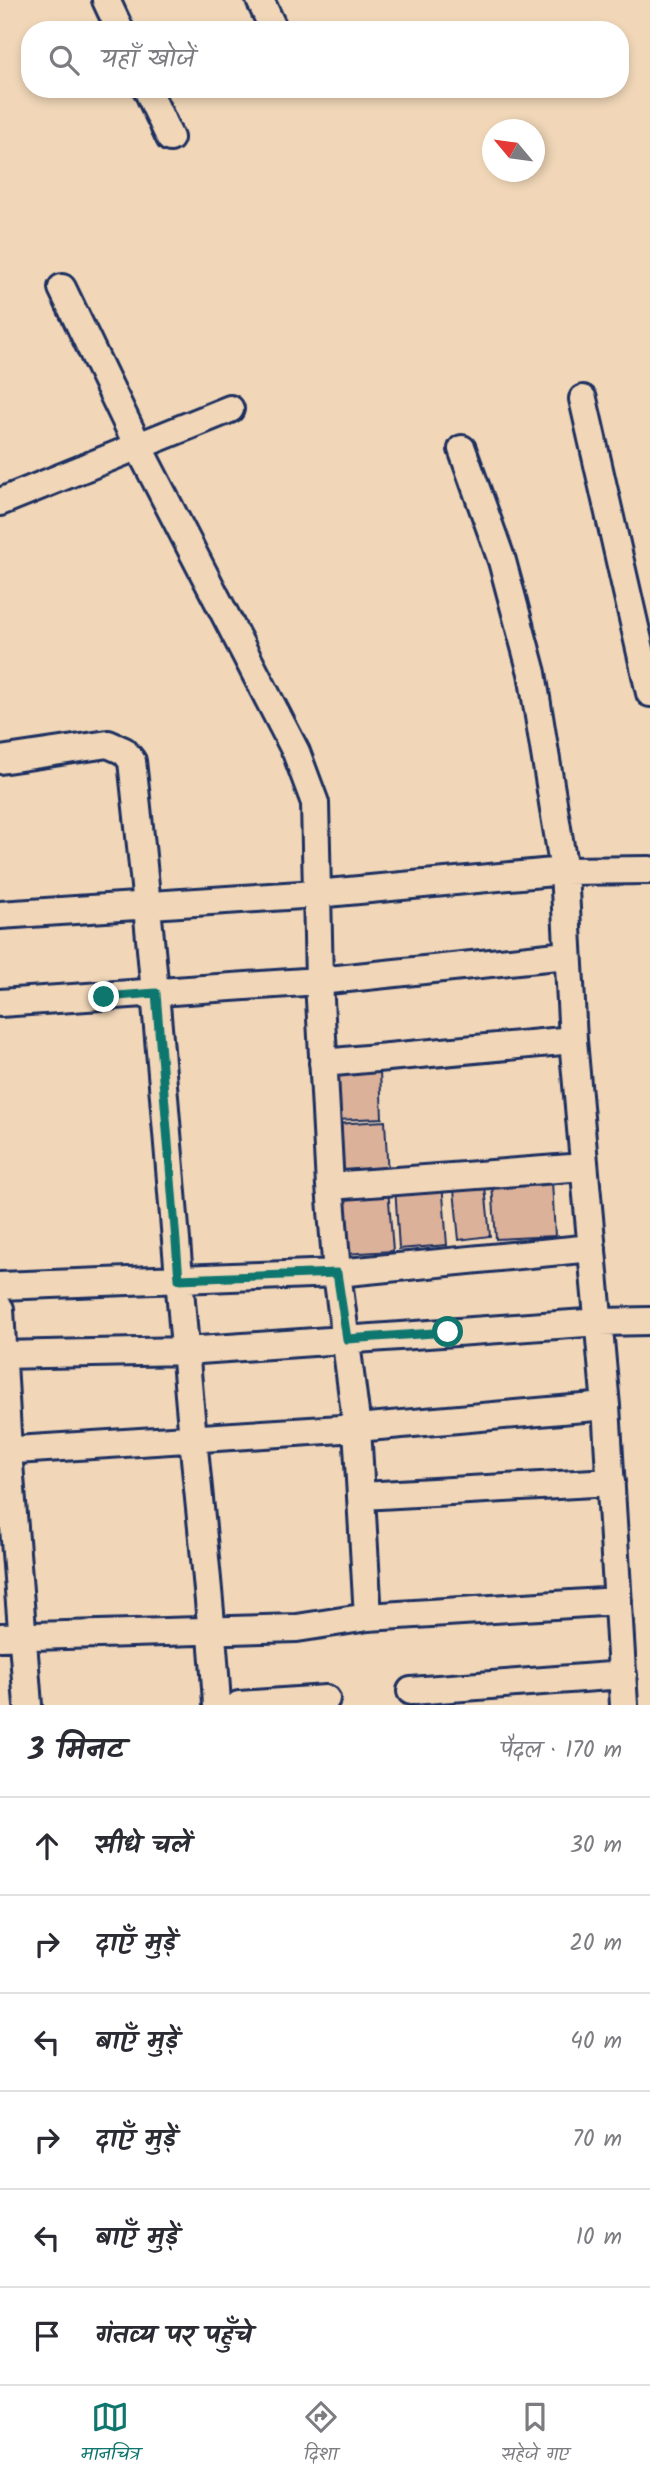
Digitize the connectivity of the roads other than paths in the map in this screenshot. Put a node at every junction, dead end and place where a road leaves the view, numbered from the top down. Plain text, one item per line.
1 (106, 0) edge
2 (261, 0) edge
3 (116, 21) edge
4 (270, 21) edge
5 (151, 98) edge
6 (170, 138) dead end
7 (62, 288) dead end
8 (583, 399) dead end
9 (230, 409) dead end
10 (138, 446) junction
11 (462, 449) dead end
12 (0, 502) edge
13 (650, 693) edge
14 (0, 760) edge
15 (650, 870) edge
16 (564, 871) junction
17 (316, 894) junction
18 (148, 905) junction
19 (0, 915) edge
20 (567, 955) junction
21 (318, 981) junction
22 (156, 993) junction
23 (0, 1003) edge
24 (573, 1040) junction
25 (323, 1063) junction
26 (584, 1167) junction
27 (330, 1186) junction
28 (592, 1248) junction
29 (337, 1273) junction
30 (179, 1279) junction
31 (0, 1286) edge
32 (0, 1309) edge
33 (650, 1321) edge
34 (600, 1322) junction
35 (347, 1339) junction
36 (185, 1351) junction
37 (1, 1355) edge
38 (606, 1406) junction
39 (357, 1428) junction
40 (192, 1439) junction
41 (4, 1451) edge
42 (611, 1482) junction
43 (362, 1496) junction
44 (6, 1513) edge
45 (618, 1601) junction
46 (368, 1617) junction
47 (213, 1632) junction
48 (12, 1636) edge
49 (622, 1675) junction
50 (411, 1691) dead end
51 (326, 1699) dead end
52 (28, 1705) edge
53 (217, 1705) edge
54 (239, 1705) edge
55 (624, 1705) edge

1 - 3 street
2 - 4 street
5 - 6 street
7 - 10 street
8 - 13 street
9 - 10 street
10 - 12 street
10 - 17 street
11 - 16 street
14 - 18 street
15 - 16 street
16 - 17 street
16 - 20 street
17 - 18 street
17 - 21 street
18 - 19 street
18 - 22 street
20 - 21 street
20 - 24 street
21 - 22 street
21 - 25 street
22 - 23 street
22 - 30 street
24 - 25 street
24 - 26 street
25 - 27 street
26 - 27 street
26 - 28 street
27 - 29 street
28 - 29 street
28 - 34 street
29 - 30 street
29 - 35 street
30 - 31 street
30 - 36 street
32 - 37 street
33 - 34 street
34 - 35 street
34 - 38 street
35 - 36 street
35 - 39 street
36 - 37 street
36 - 40 street
37 - 41 street
38 - 39 street
38 - 42 street
39 - 40 street
39 - 43 street
40 - 41 street
40 - 47 street
41 - 44 street
42 - 43 street
42 - 45 street
43 - 46 street
44 - 48 street
45 - 46 street
45 - 49 street
46 - 47 street
47 - 48 street
47 - 53 street
48 - 52 street
49 - 50 street
49 - 55 street
51 - 54 street

